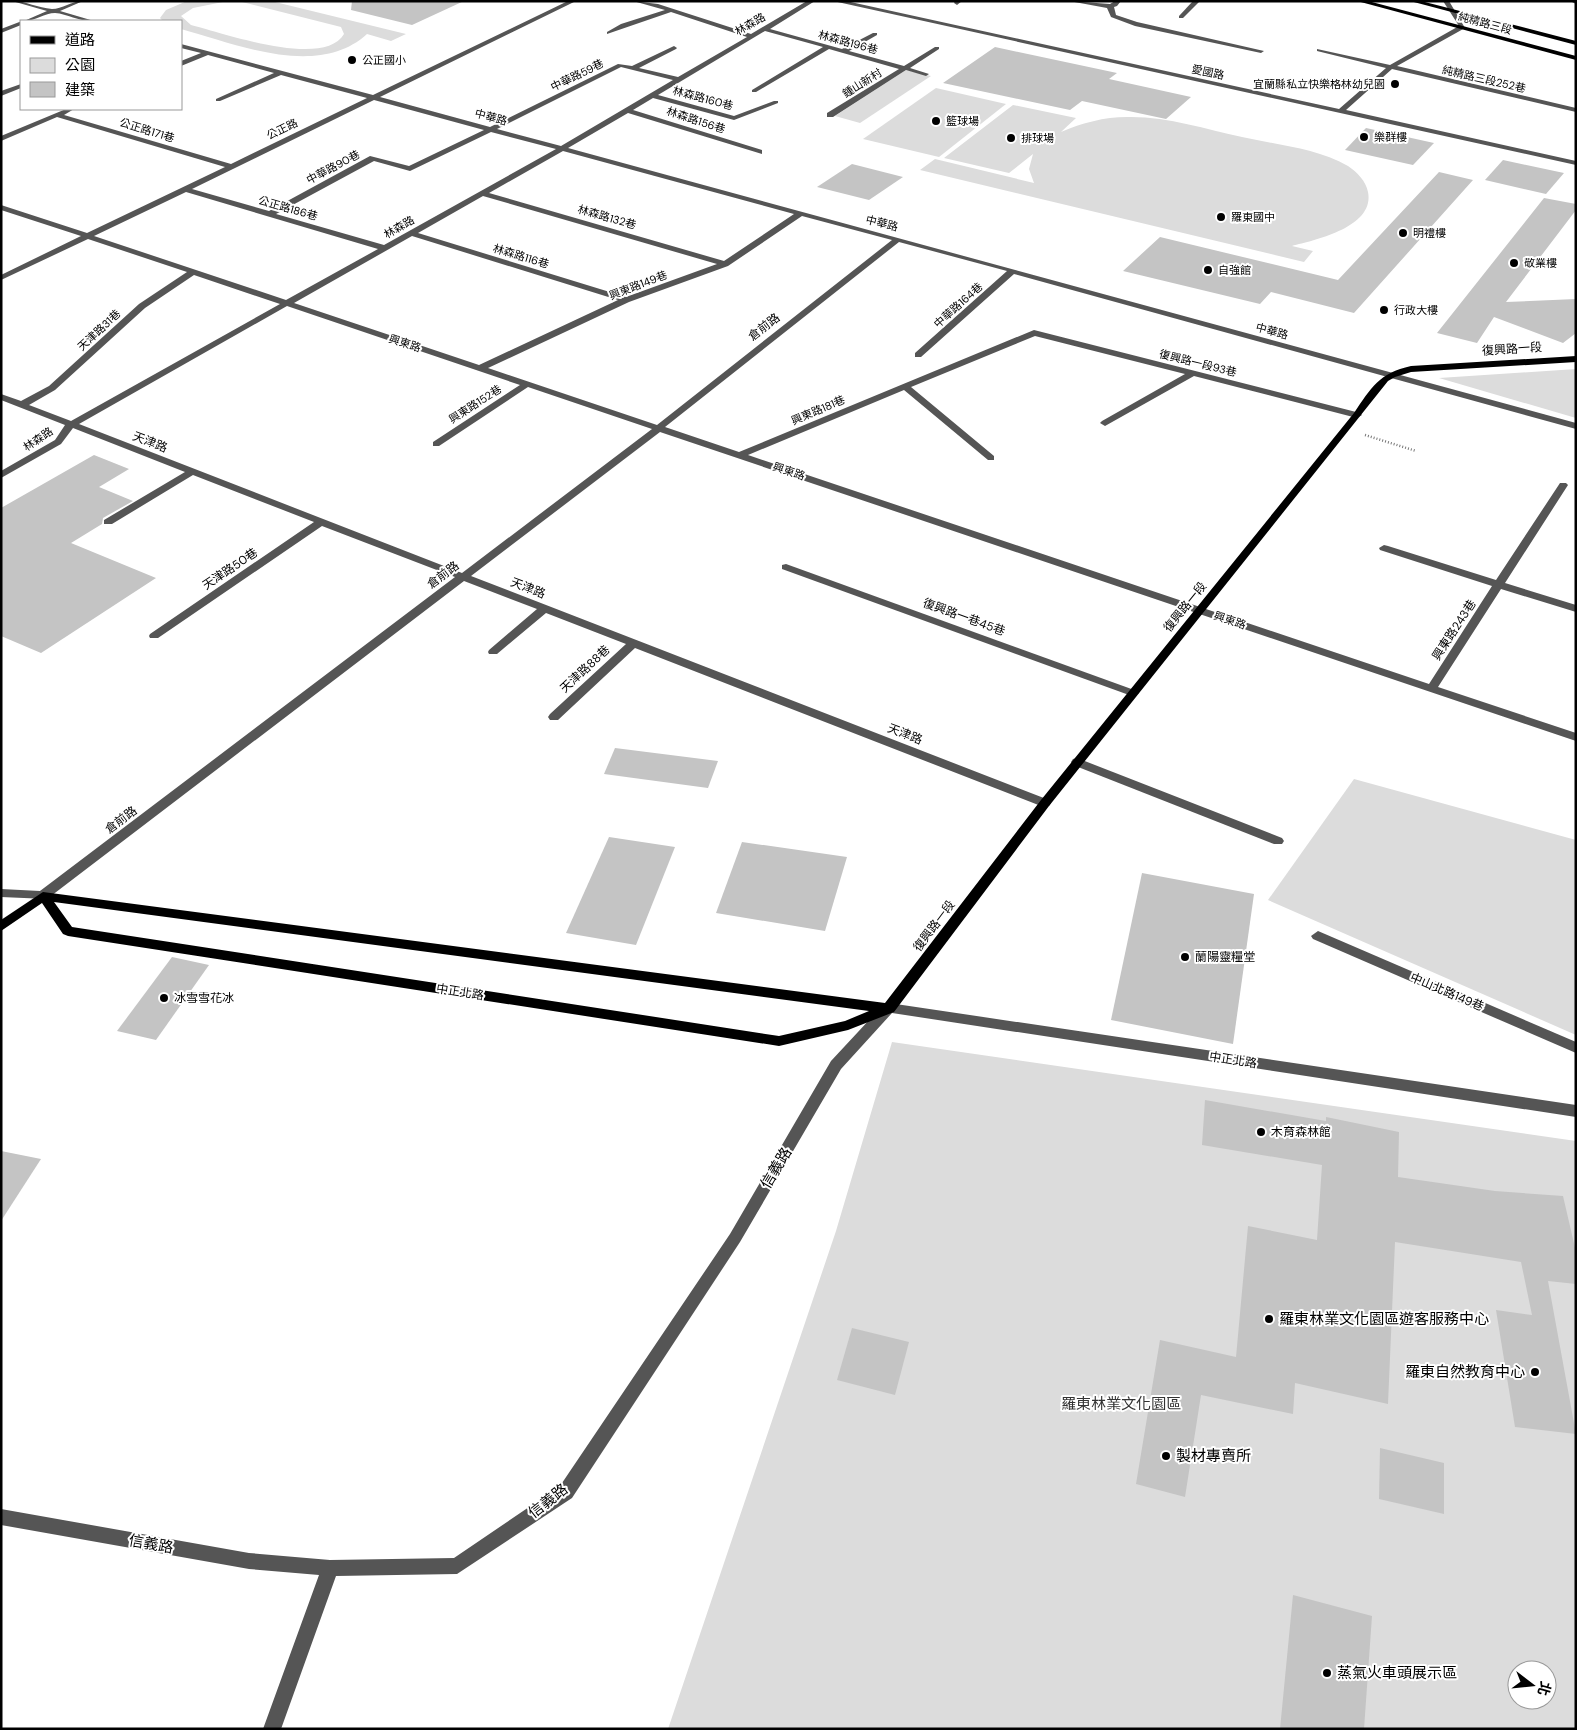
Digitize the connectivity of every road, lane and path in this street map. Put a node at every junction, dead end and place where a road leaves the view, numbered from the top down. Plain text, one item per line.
1 (16, 1) edge
2 (80, 1) edge
3 (573, 1) edge
4 (636, 1) edge
5 (812, 1) edge
6 (836, 1) edge
7 (1072, 1) edge
8 (1118, 1) edge
9 (1197, 1) edge
10 (1360, 1) edge
11 (1389, 1) edge
12 (1413, 1) edge
13 (1447, 1) edge
14 (1457, 4) dead end
15 (1110, 6) junction
16 (671, 10) junction
17 (1451, 10) junction
18 (54, 11) junction
19 (1181, 17) dead end
20 (1456, 18) junction
21 (30, 20) edge
22 (87, 20) edge
23 (20, 23) edge
24 (1463, 28) junction
25 (1548, 28) dead end
26 (764, 29) junction
27 (1, 31) edge
28 (609, 33) dead end
29 (875, 34) dead end
30 (1576, 35) edge
31 (751, 36) junction
32 (1576, 43) edge
33 (182, 46) edge
34 (828, 47) junction
35 (674, 48) dead end
36 (938, 48) dead end
37 (1319, 50) dead end
38 (1576, 50) edge
39 (843, 51) junction
40 (1261, 52) dead end
41 (207, 53) junction
42 (1576, 58) edge
43 (182, 64) edge
44 (633, 68) junction
45 (904, 68) junction
46 (1388, 68) junction
47 (280, 73) junction
48 (926, 74) dead end
49 (677, 79) junction
50 (20, 86) edge
51 (754, 91) dead end
52 (1, 94) edge
53 (652, 95) junction
54 (372, 98) junction
55 (218, 100) dead end
56 (776, 102) dead end
57 (69, 110) edge
58 (627, 110) junction
59 (1576, 110) edge
60 (1341, 112) junction
61 (57, 115) junction
62 (830, 115) dead end
63 (491, 129) junction
64 (1, 139) edge
65 (561, 149) junction
66 (759, 152) dead end
67 (1576, 162) edge
68 (231, 166) junction
69 (185, 189) junction
70 (482, 193) junction
71 (1, 208) edge
72 (270, 214) junction
73 (799, 214) junction
74 (410, 233) junction
75 (87, 236) junction
76 (898, 239) junction
77 (384, 248) junction
78 (725, 264) junction
79 (1012, 271) junction
80 (194, 272) junction
81 (1, 278) edge
82 (626, 300) junction
83 (287, 303) junction
84 (1034, 333) joint
85 (918, 356) dead end
86 (1576, 359) edge
87 (480, 368) junction
88 (1194, 373) junction
89 (1389, 375) junction
90 (527, 384) junction
91 (904, 386) junction
92 (1, 397) edge
93 (21, 405) junction
94 (1357, 415) junction
95 (1105, 423) dead end
96 (70, 425) junction
97 (1576, 426) edge
98 (659, 428) junction
99 (1345, 428) junction
100 (436, 444) dead end
101 (1416, 451) dead end
102 (741, 455) junction
103 (991, 458) dead end
104 (192, 472) junction
105 (1, 475) edge
106 (1563, 485) dead end
107 (108, 522) dead end
108 (321, 522) junction
109 (1384, 548) dead end
110 (786, 567) dead end
111 (463, 577) junction
112 (1499, 585) junction
113 (545, 608) junction
114 (1576, 609) edge
115 (1200, 610) junction
116 (154, 636) dead end
117 (635, 642) junction
118 (493, 652) dead end
119 (1431, 689) junction
120 (1133, 693) junction
121 (554, 717) dead end
122 (1576, 737) edge
123 (1077, 762) junction
124 (1045, 803) junction
125 (1278, 841) dead end
126 (1, 893) edge
127 (43, 896) junction
128 (1, 927) edge
129 (1318, 936) dead end
130 (890, 1008) junction
131 (1576, 1048) edge
132 (1576, 1111) edge
133 (1, 1518) edge
134 (330, 1568) junction
135 (272, 1729) edge

1 - 18 street
2 - 18 street
3 - 54 street, 公正路
4 - 16 street
5 - 26 street, 林森路
6 - 60 street, 愛國路
7 - 15 street
8 - 15 street
9 - 19 street
10 - 24 main road, 純精路三段
11 - 20 main road, 純精路三段
12 - 17 main road, 純精路三段
13 - 14 main road, 純精路三段
13 - 17 street
15 - 40 street
16 - 28 street
16 - 31 street
17 - 20 street
17 - 32 main road, 純精路三段
18 - 21 street
18 - 22 street
20 - 24 street
20 - 38 main road, 純精路三段
23 - 27 street
24 - 42 main road, 純精路三段
24 - 46 street
25 - 30 main road
26 - 31 street, 林森路
26 - 34 street, 林森路196巷
29 - 39 street
31 - 49 street, 林森路
33 - 41 street, 中華路
34 - 39 street, 林森路196巷
34 - 51 street
35 - 44 street
36 - 45 street, 鍾山新村
37 - 46 street, 純精路三段252巷
39 - 45 street, 林森路196巷
41 - 43 street
41 - 47 street, 中華路
44 - 49 street, 中華路59巷
44 - 63 street, 中華路59巷
45 - 48 street, 林森路196巷
45 - 62 street, 鍾山新村
46 - 59 street, 純精路三段252巷
46 - 60 street
47 - 54 street, 中華路
47 - 55 street
49 - 53 street, 林森路
50 - 52 street
53 - 56 street, 林森路160巷
53 - 58 street, 林森路
54 - 63 street, 中華路
54 - 68 street, 公正路
57 - 61 street
58 - 65 street, 林森路
58 - 66 street, 林森路156巷
60 - 67 street, 愛國路
61 - 64 street
61 - 68 street, 公正路171巷
63 - 65 street, 中華路
63 - 72 street, 中華路90巷
65 - 70 street, 林森路
65 - 73 street, 中華路
68 - 69 street, 公正路
69 - 72 street, 公正路186巷
69 - 75 street, 公正路
70 - 74 street, 林森路
70 - 78 street, 林森路132巷
71 - 75 street, 興東路
72 - 77 street, 公正路186巷
73 - 76 street, 中華路
73 - 78 street, 興東路149巷
74 - 77 street, 林森路
74 - 82 street, 林森路116巷
75 - 80 street, 興東路
75 - 81 street, 公正路
76 - 79 street, 中華路
76 - 98 street, 倉前路
77 - 83 street, 林森路
78 - 82 street, 興東路149巷
79 - 85 street, 中華路164巷
79 - 89 street, 中華路
80 - 83 street, 興東路
80 - 93 street, 天津路31巷
82 - 87 street, 興東路149巷
83 - 87 street, 興東路
83 - 96 street, 林森路
84 - 88 street, 復興路一段93巷
84 - 91 street, 興東路181巷
86 - 89 main road, 復興路一段
87 - 90 street, 興東路
88 - 94 street, 復興路一段93巷
88 - 95 street
89 - 94 main road, 復興路一段
89 - 97 street, 中華路
90 - 98 street, 興東路
90 - 100 street, 興東路152巷
91 - 102 street, 興東路181巷
91 - 103 street
92 - 93 street, 天津路
93 - 96 street, 天津路
94 - 99 main road, 復興路一段
96 - 104 street, 天津路
96 - 105 street, 林森路
98 - 102 street, 興東路
98 - 111 street, 倉前路
99 - 101 path
99 - 115 main road, 復興路一段
102 - 115 street, 興東路
104 - 107 street
104 - 108 street, 天津路
106 - 112 street, 興東路243巷
108 - 111 street, 天津路
108 - 116 street, 天津路50巷
109 - 112 street
110 - 120 street, 復興路一巷45巷
111 - 113 street, 天津路
111 - 127 street, 倉前路
112 - 114 street
112 - 119 street, 興東路243巷
113 - 117 street, 天津路
113 - 118 street
115 - 119 street, 興東路
115 - 120 main road, 復興路一段
117 - 121 street, 天津路88巷
117 - 124 street, 天津路
119 - 122 street, 興東路
120 - 123 main road, 復興路一段
123 - 124 main road, 復興路一段
123 - 125 street
124 - 130 main road, 復興路一段
126 - 127 street, 中正北路
127 - 128 main road, 倉前路
127 - 130 main road, 中正北路
127 - 130 main road, 中正北路
129 - 131 street, 中山北路149巷
130 - 132 street, 中正北路
130 - 134 street, 信義路
133 - 134 street, 信義路
134 - 135 street

